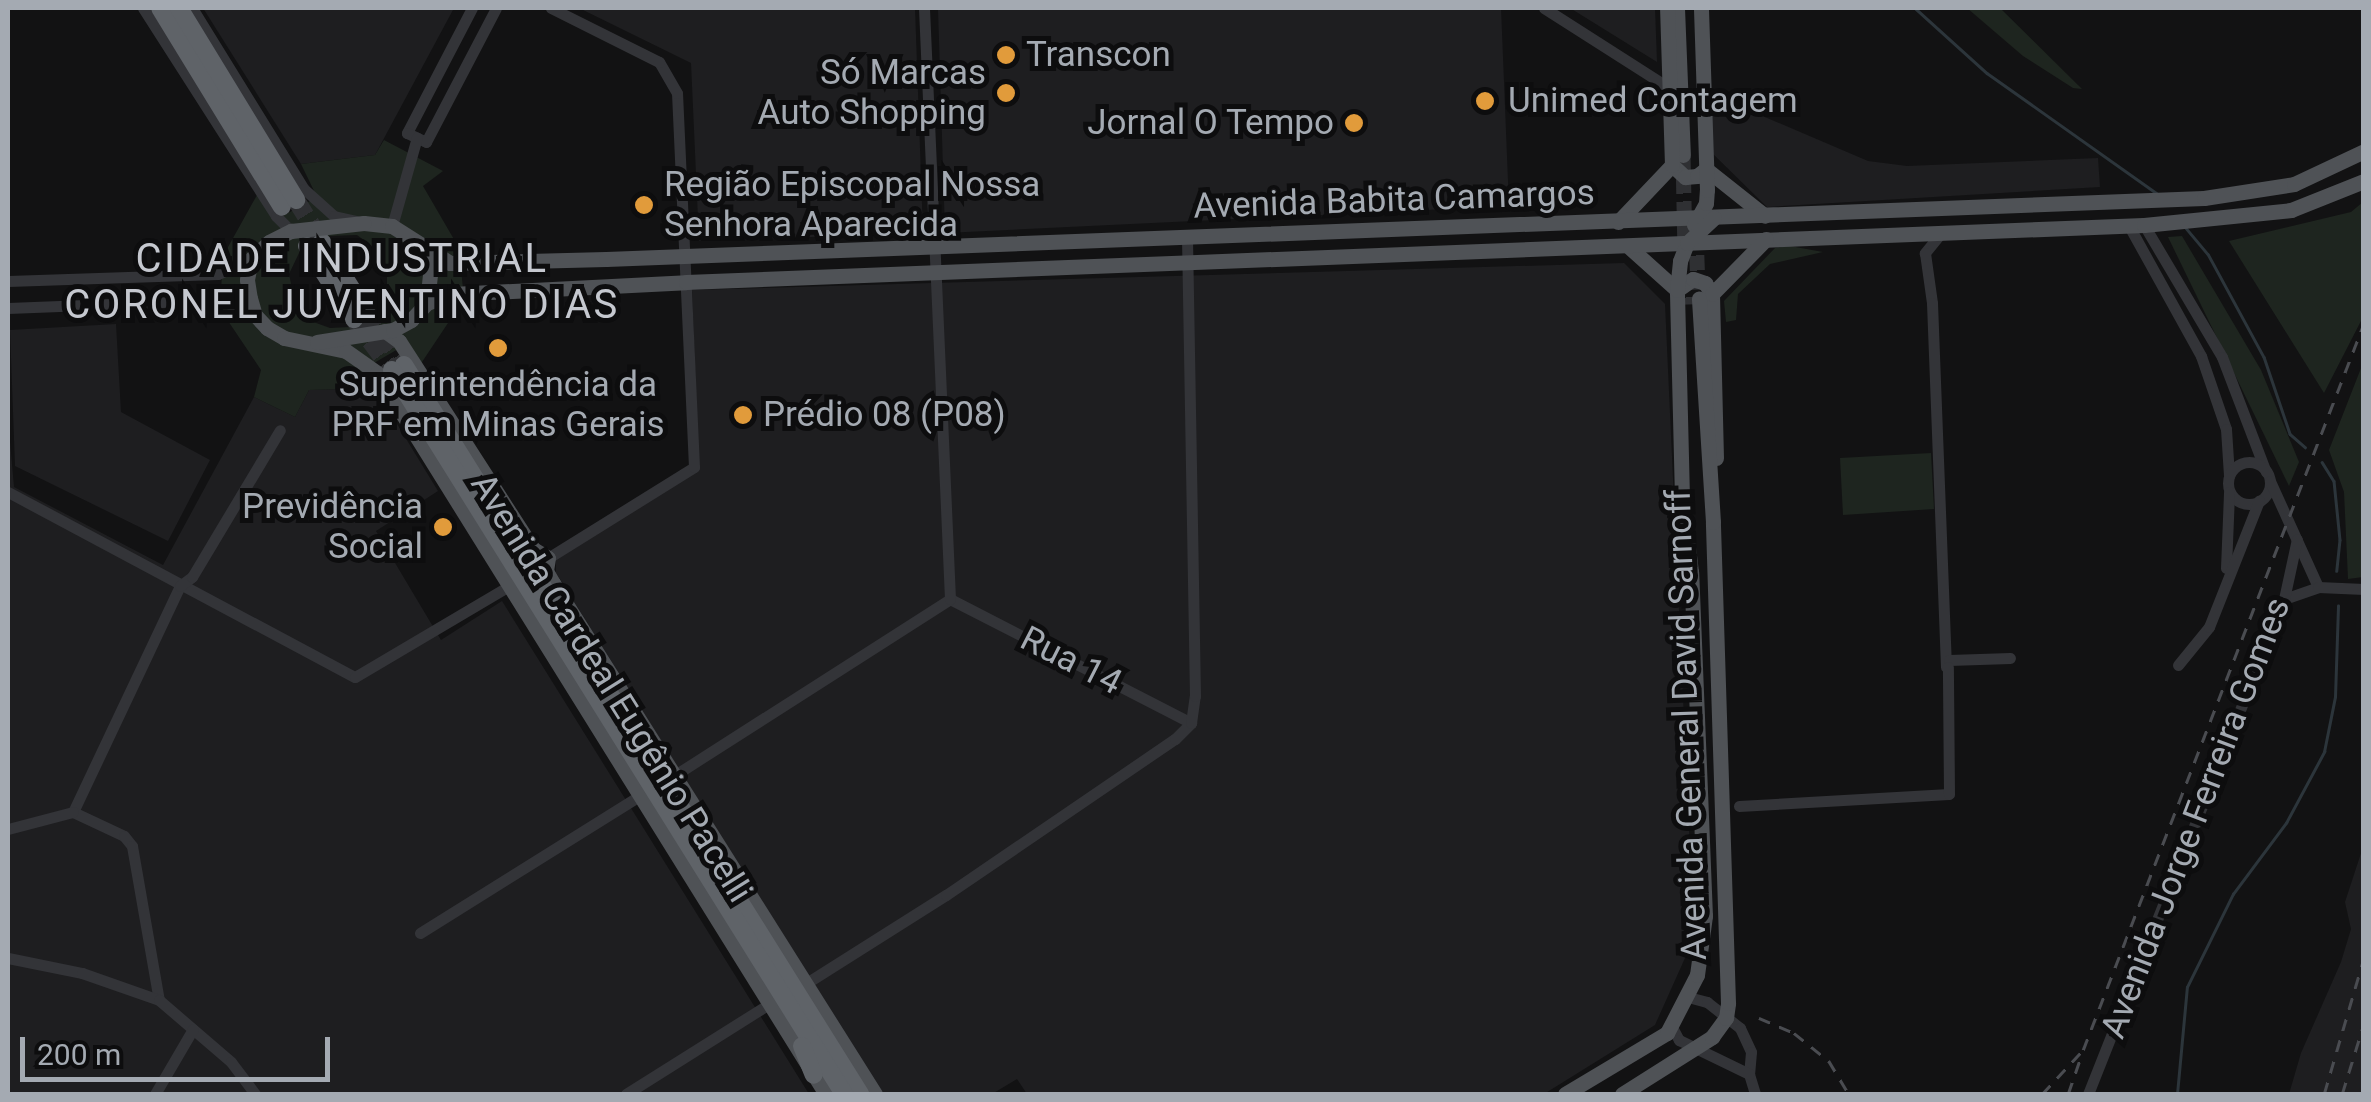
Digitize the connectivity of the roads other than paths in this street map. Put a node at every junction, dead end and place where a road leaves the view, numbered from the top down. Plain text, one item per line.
1 (143, 8) edge
2 (160, 8) edge
3 (179, 8) edge
4 (192, 8) edge
5 (472, 8) edge
6 (496, 8) edge
7 (550, 8) edge
8 (924, 8) edge
9 (1544, 8) edge
10 (1667, 8) edge
11 (1678, 8) edge
12 (1688, 8) edge
13 (1701, 8) edge
14 (1669, 88) junction
15 (416, 138) junction
16 (2364, 151) edge
17 (1683, 158) junction
18 (1706, 168) junction
19 (2364, 180) edge
20 (2127, 202) junction
21 (1902, 210) junction
22 (1765, 216) junction
23 (1707, 218) junction
24 (1618, 222) junction
25 (364, 223) junction
26 (2138, 225) junction
27 (392, 226) junction
28 (291, 231) junction
29 (1941, 233) junction
30 (1900, 234) junction
31 (1187, 236) junction
32 (1766, 239) junction
33 (315, 244) tunnel mouth
34 (1670, 244) junction
35 (1688, 244) junction
36 (935, 247) junction
37 (1629, 247) junction
38 (422, 248) junction
39 (686, 256) junction
40 (251, 260) junction
41 (1187, 265) junction
42 (936, 274) junction
43 (8, 281) edge
44 (686, 282) junction
45 (1694, 297) junction
46 (427, 303) junction
47 (8, 308) edge
48 (255, 315) junction
49 (360, 316) tunnel mouth
50 (385, 331) junction
51 (317, 342) junction
52 (280, 430) dead end
53 (2267, 475) junction
54 (2229, 483) junction
55 (8, 492) edge
56 (2261, 500) junction
57 (2284, 510) junction
58 (2296, 540) junction
59 (548, 558) junction
60 (180, 586) junction
61 (509, 586) junction
62 (2224, 587) junction
63 (2318, 588) junction
64 (2364, 588) edge
65 (950, 599) junction
66 (2284, 599) junction
67 (2010, 658) dead end
68 (1948, 665) junction
69 (2178, 665) dead end
70 (1191, 723) junction
71 (676, 776) junction
72 (639, 796) junction
73 (1739, 806) dead end
74 (73, 812) junction
75 (8, 829) edge
76 (420, 933) dead end
77 (8, 958) edge
78 (761, 961) junction
79 (805, 984) junction
80 (1688, 997) junction
81 (159, 1000) junction
82 (770, 1004) junction
83 (1726, 1018) junction
84 (1672, 1027) junction
85 (193, 1029) junction
86 (828, 1044) junction
87 (1699, 1048) junction
88 (1749, 1074) junction
89 (814, 1076) junction
90 (154, 1094) edge
91 (255, 1094) edge
92 (626, 1094) edge
93 (826, 1094) edge
94 (844, 1094) edge
95 (860, 1094) edge
96 (875, 1094) edge
97 (1565, 1094) edge
98 (1622, 1094) edge
99 (1755, 1094) edge
100 (2088, 1094) edge

1 - 28 street
2 - 3 highway
4 - 25 street
5 - 15 street
6 - 15 street
7 - 39 street
8 - 36 street
9 - 14 street
10 - 14 main road
11 - 17 main road
12 - 17 main road
13 - 18 main road
14 - 17 main road
15 - 27 street
16 - 20 main road, Avenida Babita Camargos
17 - 18 main road
17 - 24 main road
18 - 22 main road
18 - 23 main road
19 - 26 main road, Avenida Babita Camargos
20 - 21 main road, Avenida Babita Camargos
20 - 26 main road
21 - 22 main road, Avenida Babita Camargos
21 - 30 main road
22 - 23 main road, Avenida Babita Camargos
23 - 24 main road, Avenida Babita Camargos
23 - 34 main road
23 - 35 main road
24 - 31 main road, Avenida Babita Camargos
25 - 27 main road
25 - 28 main road, bridge
26 - 29 main road, Avenida Babita Camargos
26 - 53 street
26 - 54 street
27 - 38 main road
28 - 40 main road, bridge
29 - 30 main road, Avenida Babita Camargos
29 - 68 street
30 - 32 main road, Avenida Babita Camargos
31 - 36 main road, Avenida Babita Camargos
31 - 41 street
32 - 35 main road, Avenida Babita Camargos
32 - 45 main road
33 - 49 highway
34 - 35 main road, Avenida Babita Camargos
34 - 37 main road, Avenida Babita Camargos
35 - 45 main road
36 - 39 main road, Avenida Babita Camargos
36 - 42 street
37 - 41 main road, Avenida Babita Camargos
37 - 45 main road
38 - 39 main road, Avenida Babita Camargos
38 - 46 main road, bridge
39 - 44 street
40 - 43 street
40 - 48 main road
41 - 42 main road, Avenida Babita Camargos
41 - 70 street
42 - 44 main road, Avenida Babita Camargos
42 - 65 street
44 - 46 main road, Avenida Babita Camargos
44 - 59 street
45 - 80 main road, Avenida General David Sarnoff
45 - 83 main road, Avenida General David Sarnoff
46 - 50 main road, bridge
47 - 48 street
48 - 51 main road
50 - 51 main road, bridge
50 - 59 main road, Avenida Cardeal Eugênio Pacelli
51 - 61 main road, Avenida Cardeal Eugênio Pacelli
52 - 60 street
53 - 54 street
53 - 56 street
53 - 57 street
54 - 56 street
54 - 62 street
55 - 60 street
56 - 57 street
56 - 62 street
57 - 58 street
58 - 63 street
58 - 66 street, Avenida Jorge Ferreira Gomes
59 - 71 main road, Avenida Cardeal Eugênio Pacelli
60 - 61 street
60 - 74 street
61 - 72 main road, Avenida Cardeal Eugênio Pacelli
62 - 69 street
63 - 64 street
63 - 66 street
65 - 70 street, Rua 14
65 - 71 street
66 - 100 street, Avenida Jorge Ferreira Gomes
67 - 68 street
68 - 73 street
70 - 79 street
71 - 79 main road, Avenida Cardeal Eugênio Pacelli
72 - 76 street
72 - 82 main road, Avenida Cardeal Eugênio Pacelli
74 - 75 street
74 - 81 street
77 - 81 street
78 - 86 highway, Avenida Cardeal Eugênio Pacelli
78 - 89 highway
78 - 94 highway, Avenida Cardeal Eugênio Pacelli
79 - 86 highway
79 - 96 main road, Avenida Cardeal Eugênio Pacelli
80 - 83 street
80 - 84 main road, Avenida General David Sarnoff
81 - 85 street
82 - 89 main road, Avenida Cardeal Eugênio Pacelli
82 - 92 street
83 - 87 main road
83 - 88 street
84 - 87 street
84 - 97 main road, Avenida General David Sarnoff
85 - 90 street
85 - 91 street
86 - 95 highway, Avenida Cardeal Eugênio Pacelli
87 - 88 street
87 - 98 main road
88 - 99 street
89 - 93 main road, Avenida Cardeal Eugênio Pacelli

